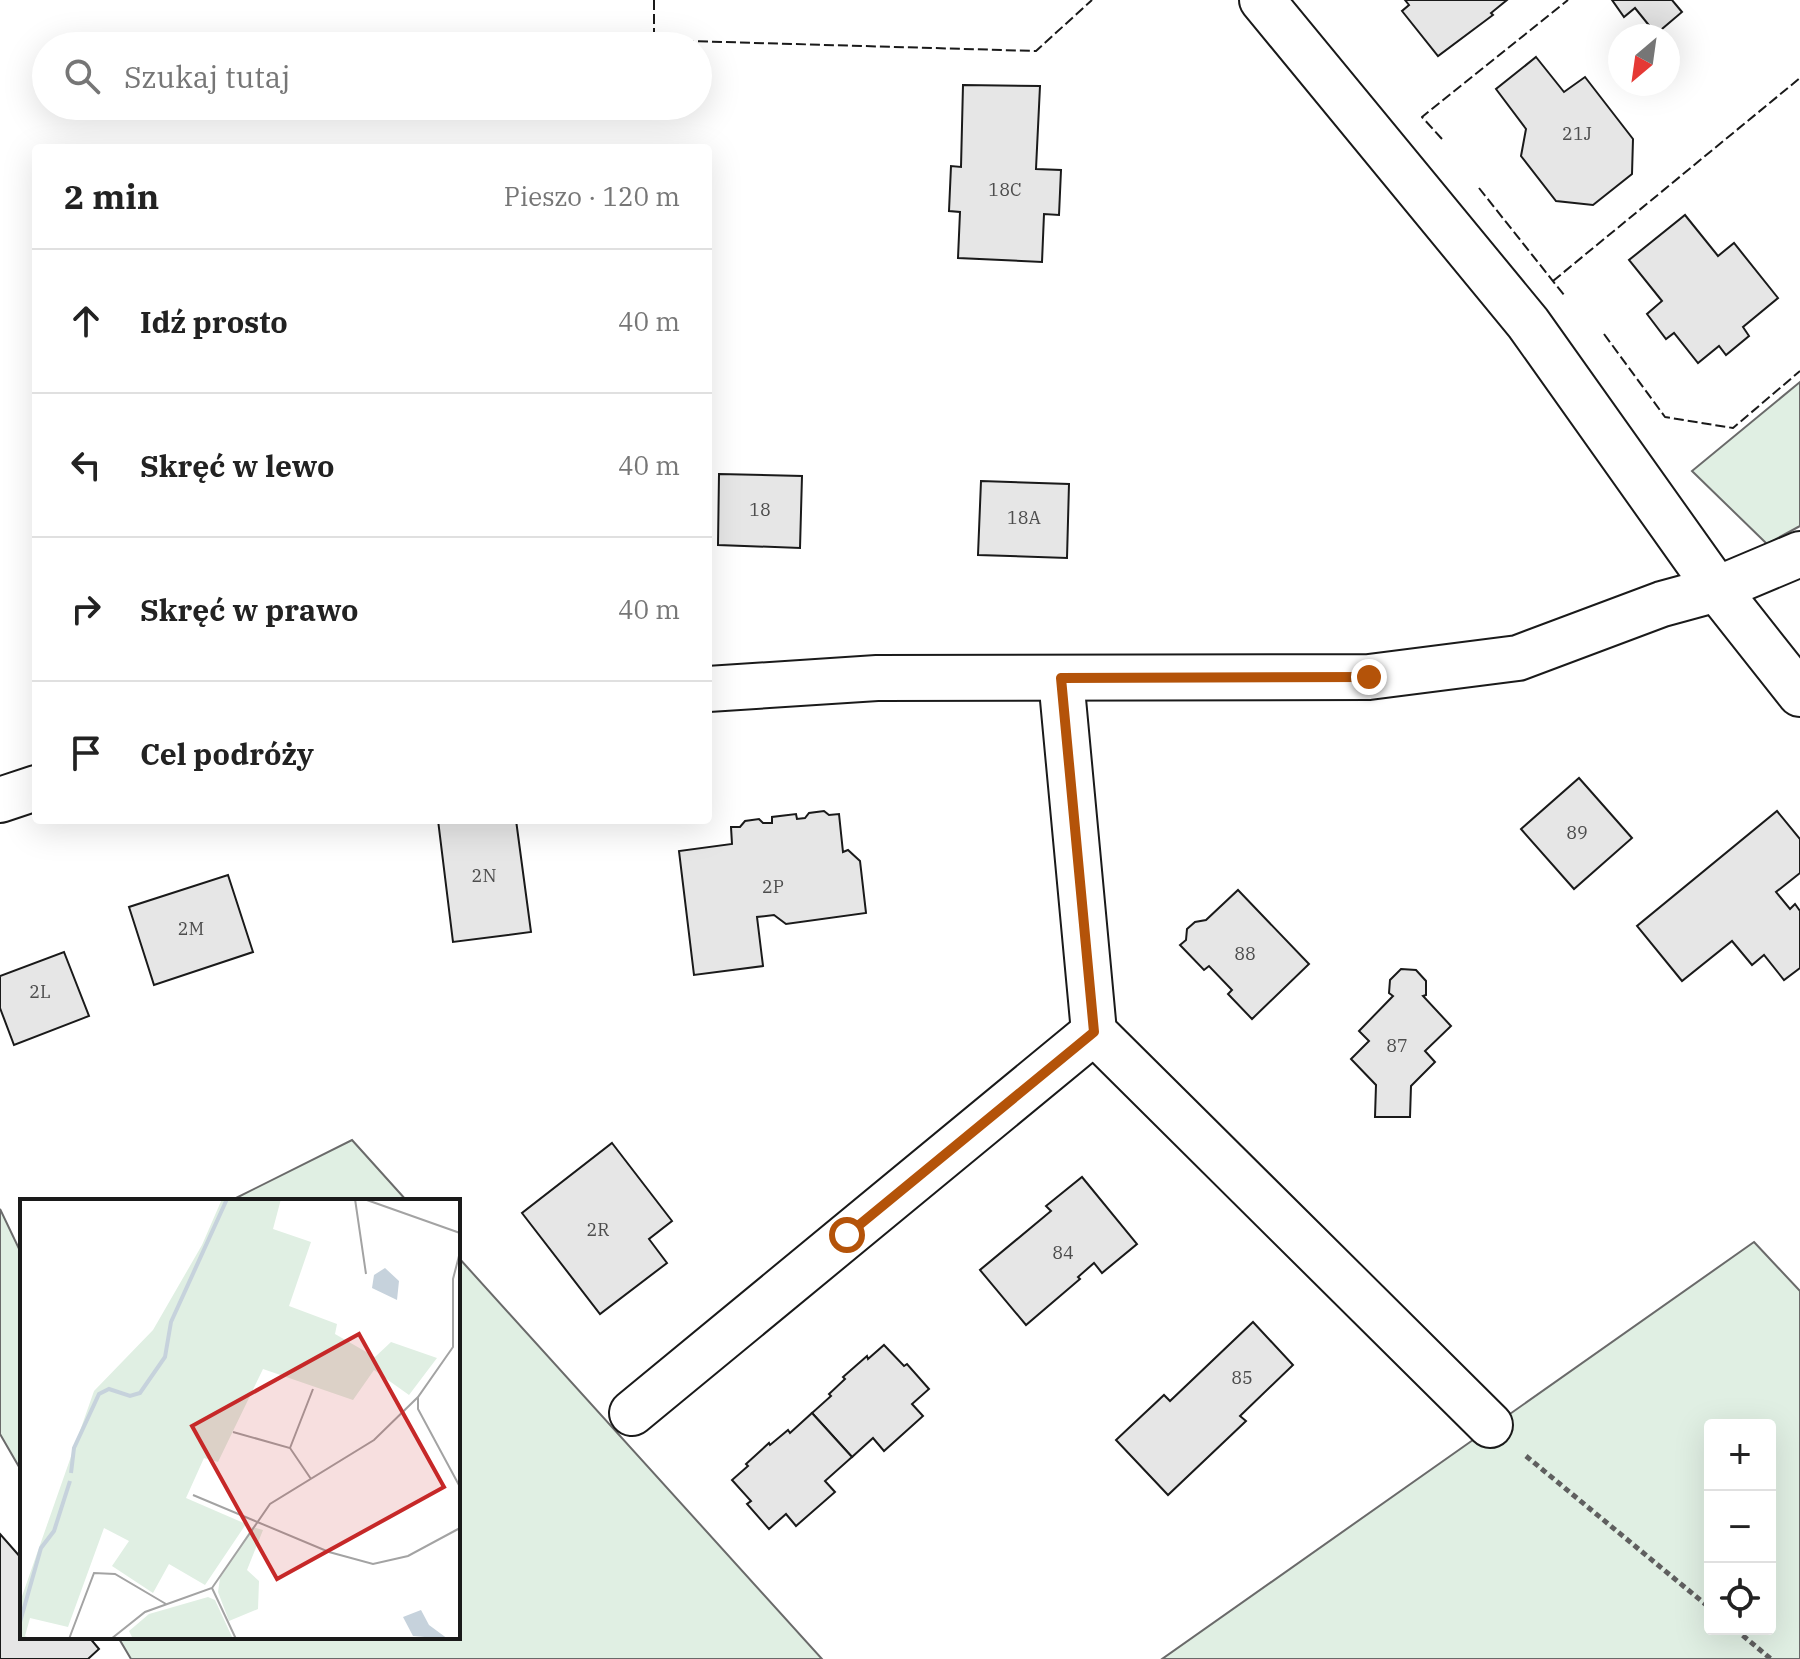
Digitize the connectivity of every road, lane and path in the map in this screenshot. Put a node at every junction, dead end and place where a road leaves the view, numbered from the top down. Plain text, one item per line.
1 (1262, 0) edge
2 (1800, 554) edge
3 (1717, 589) junction
4 (1061, 678) junction
5 (712, 689) edge
6 (1800, 694) edge
7 (32, 789) edge
8 (0, 800) edge
9 (1094, 1032) junction
10 (632, 1413) dead end
11 (1490, 1425) joint
12 (1704, 1603) edge
13 (1742, 1635) edge
14 (1771, 1659) edge

1 - 3 street
2 - 3 street
3 - 4 street
3 - 6 street
4 - 5 street
4 - 9 street
7 - 8 street
9 - 10 street
9 - 11 street
11 - 12 path
13 - 14 path

